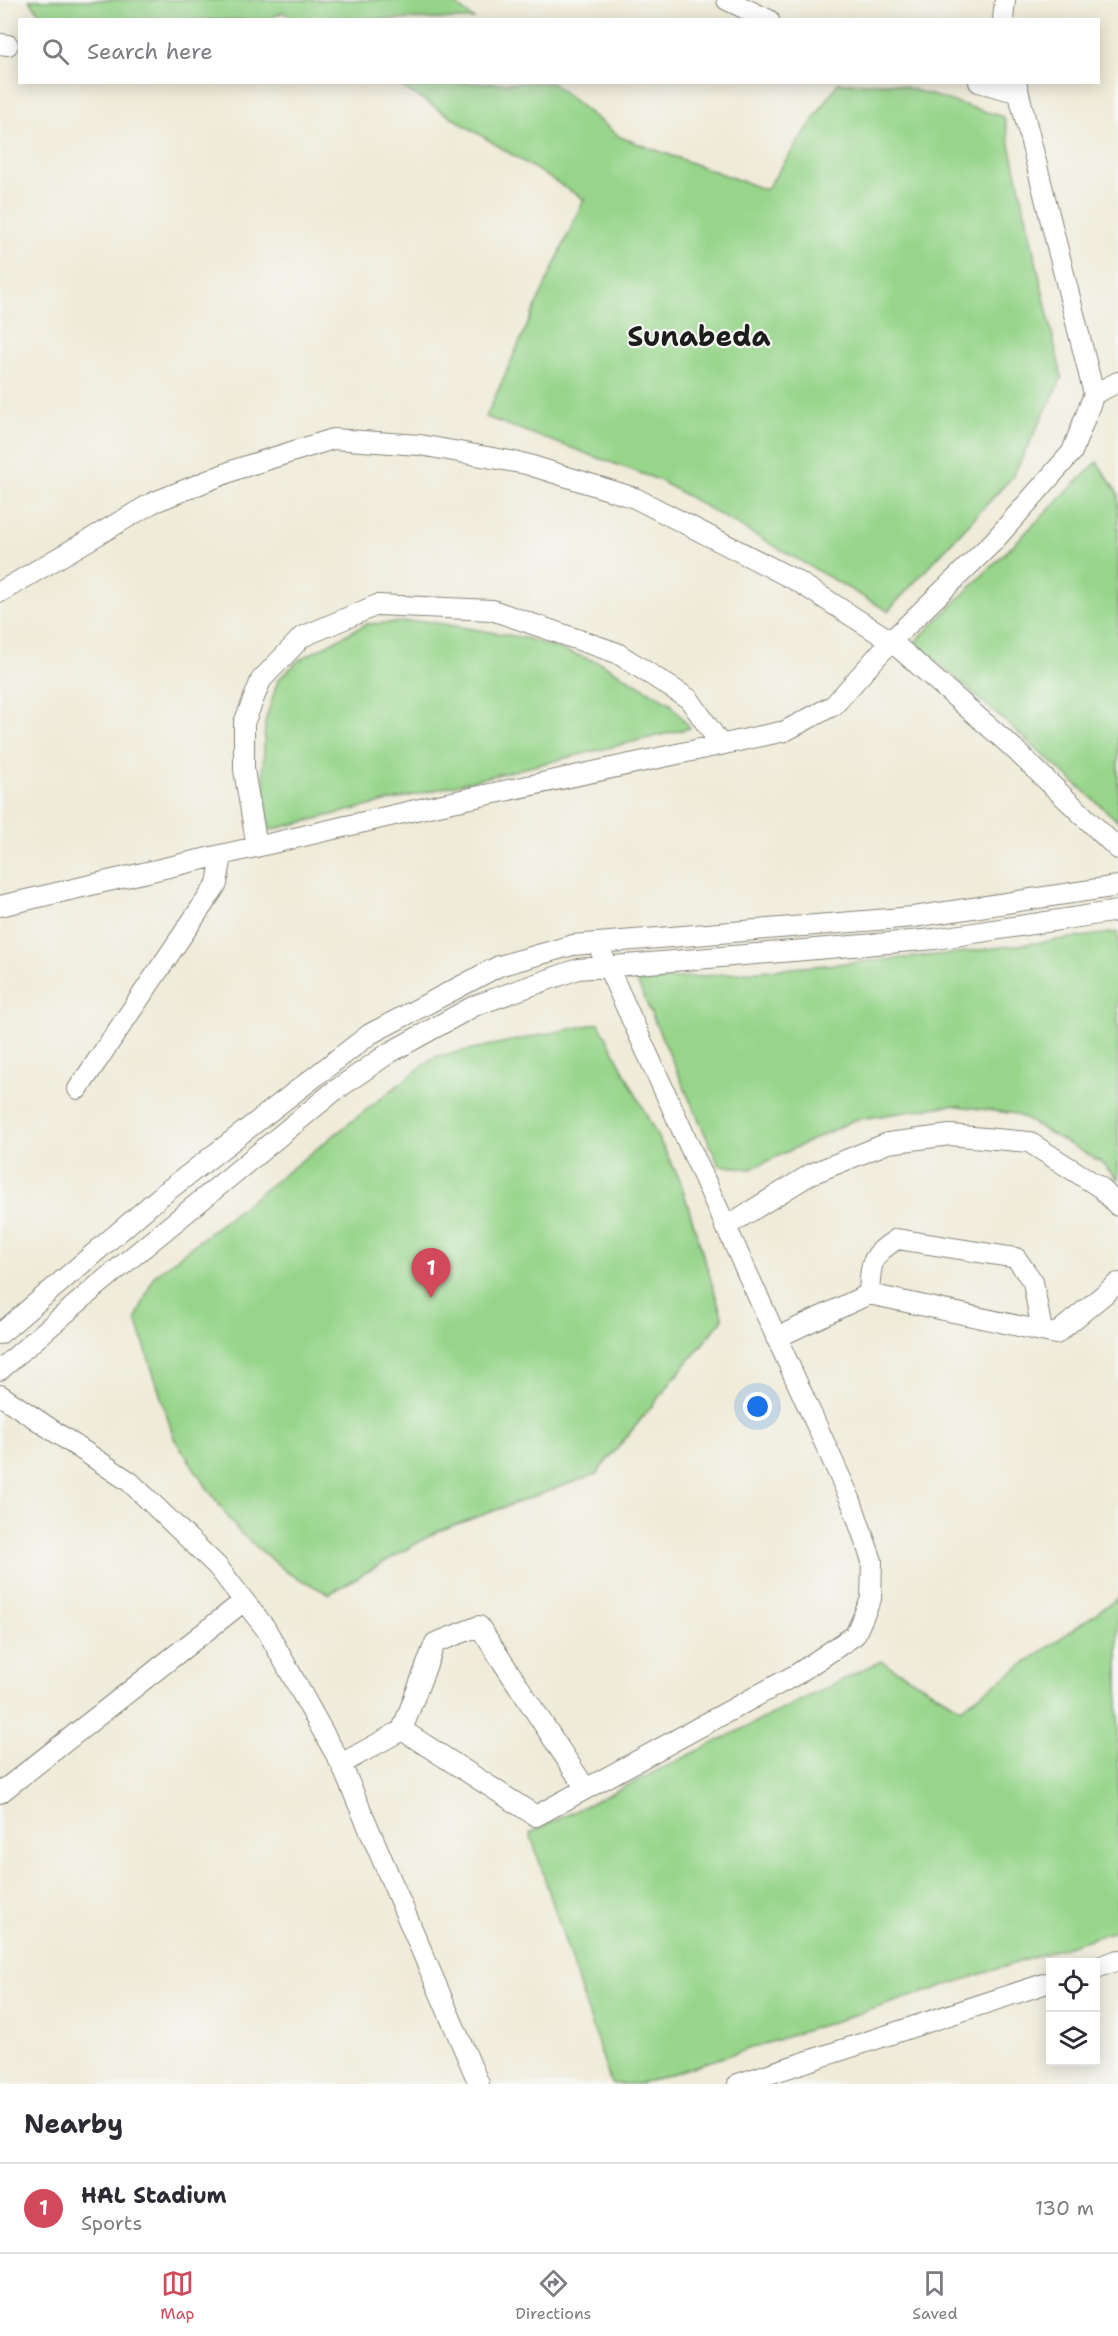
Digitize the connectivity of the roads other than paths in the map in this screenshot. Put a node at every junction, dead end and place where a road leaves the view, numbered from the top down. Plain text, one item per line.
1 (727, 0) edge
2 (1005, 0) edge
3 (765, 18) edge
4 (1003, 18) edge
5 (992, 84) edge
6 (1017, 88) edge
7 (1118, 382) edge
8 (1094, 394) junction
9 (0, 592) edge
10 (891, 641) junction
11 (721, 745) junction
12 (256, 847) junction
13 (1118, 849) edge
14 (222, 855) junction
15 (1118, 886) edge
16 (0, 906) edge
17 (1118, 911) edge
18 (597, 943) junction
19 (608, 967) junction
20 (78, 1089) dead end
21 (1118, 1206) edge
22 (725, 1227) junction
23 (1118, 1283) edge
24 (869, 1294) junction
25 (1042, 1331) junction
26 (0, 1334) edge
27 (776, 1338) junction
28 (0, 1370) edge
29 (0, 1395) edge
30 (244, 1601) junction
31 (402, 1730) junction
32 (341, 1764) junction
33 (585, 1789) junction
34 (0, 1793) edge
35 (1118, 1960) edge
36 (1100, 1966) edge
37 (1046, 1983) edge
38 (479, 2084) edge
39 (738, 2084) edge

1 - 3 street
2 - 4 street
5 - 6 street
6 - 8 street
7 - 8 street
8 - 10 street
9 - 10 street
10 - 11 street
10 - 13 street
11 - 12 street
11 - 12 street
12 - 14 street
14 - 16 street
14 - 20 street
15 - 18 street
17 - 19 street
18 - 19 street
18 - 26 street
19 - 22 street
19 - 28 street
21 - 22 street
22 - 27 street
23 - 25 street
24 - 25 street
24 - 25 street
24 - 27 street
27 - 33 street
29 - 30 street
30 - 32 street
30 - 34 street
31 - 32 street
31 - 33 street
31 - 33 street
32 - 38 street
35 - 36 street
37 - 39 street

